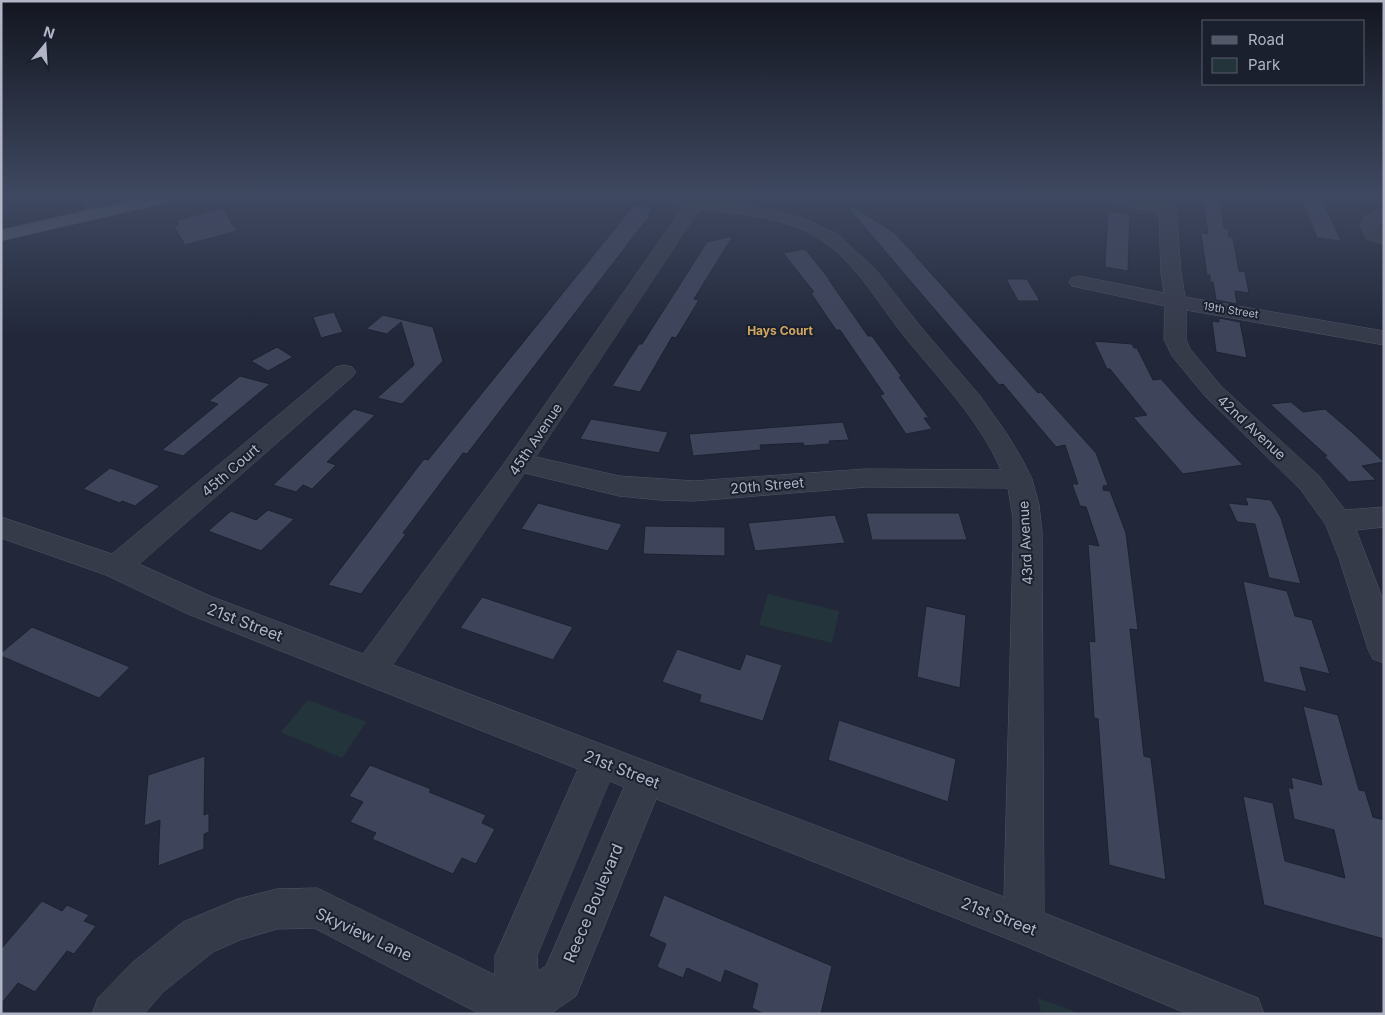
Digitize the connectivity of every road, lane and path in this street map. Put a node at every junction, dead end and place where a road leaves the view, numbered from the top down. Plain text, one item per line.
1 (669, 241) edge
2 (835, 241) edge
3 (1169, 241) edge
4 (1079, 282) dead end
5 (1176, 302) junction
6 (1384, 338) edge
7 (344, 372) dead end
8 (519, 462) junction
9 (1019, 480) junction
10 (1384, 518) edge
11 (1338, 521) junction
12 (1, 528) edge
13 (116, 567) junction
14 (1384, 649) edge
15 (370, 671) junction
16 (600, 761) junction
17 (646, 778) junction
18 (1024, 925) junction
19 (520, 1012) edge
20 (114, 1014) edge
21 (1242, 1014) edge

1 - 8 street, 45th Avenue
2 - 9 street, 43rd Avenue
3 - 5 street, 42nd Avenue
4 - 5 street, 19th Street
5 - 6 street, 19th Street
5 - 11 street, 42nd Avenue
7 - 13 street, 45th Court
8 - 9 street, 20th Street
8 - 15 street, 45th Avenue
9 - 18 street, 43rd Avenue
10 - 11 street
11 - 14 street, 42nd Avenue
12 - 13 street, 21st Street
13 - 15 street, 21st Street
15 - 16 street, 21st Street
16 - 17 street, 21st Street
16 - 19 street
17 - 18 street, 21st Street
17 - 19 street, Reece Boulevard
18 - 21 street, 21st Street
19 - 20 street, Skyview Lane

